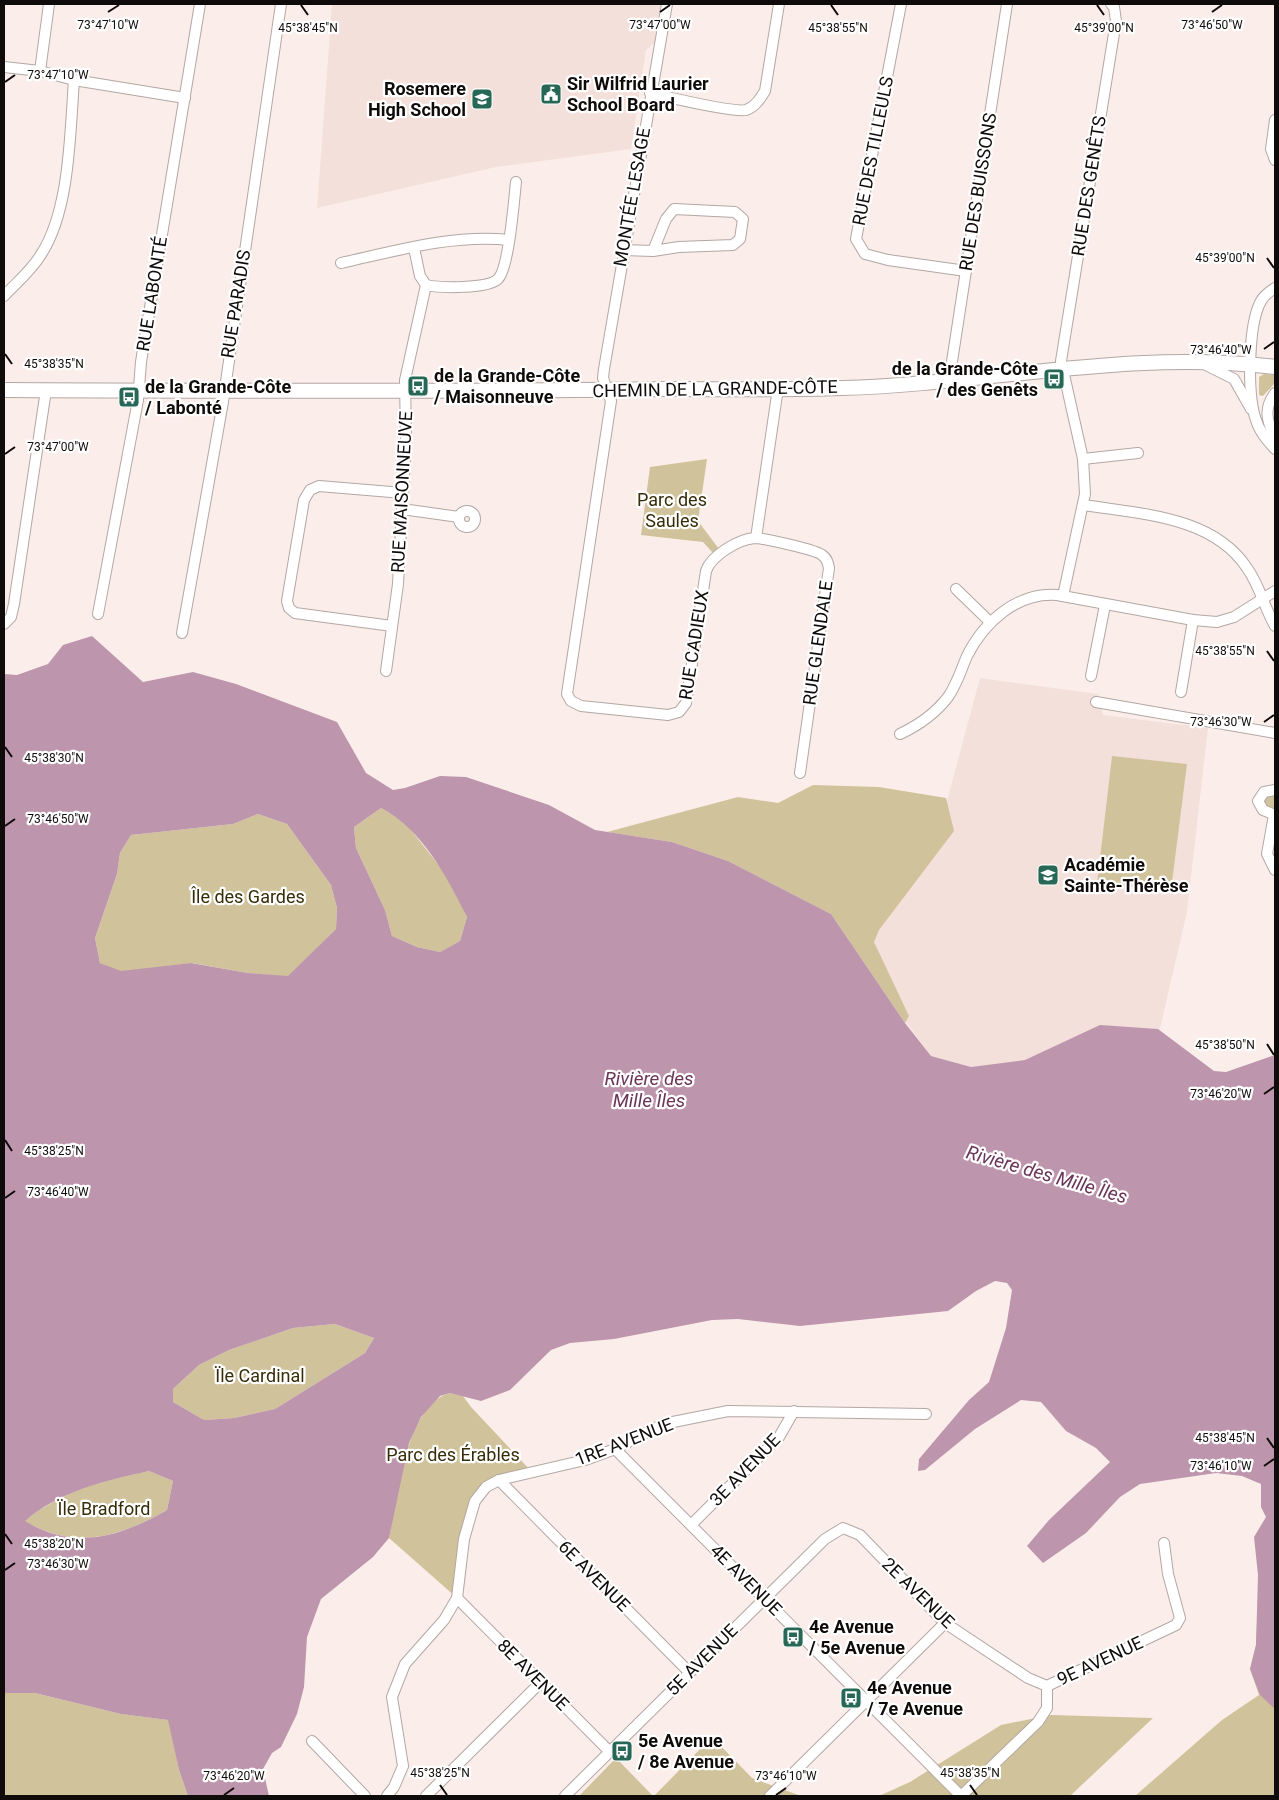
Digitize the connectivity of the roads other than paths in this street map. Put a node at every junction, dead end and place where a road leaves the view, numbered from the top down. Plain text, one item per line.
1 (50, 4) edge
2 (200, 4) edge
3 (281, 4) edge
4 (666, 4) edge
5 (779, 4) edge
6 (900, 4) edge
7 (1007, 4) edge
8 (1111, 4) edge
9 (4, 67) edge
10 (40, 71) junction
11 (74, 80) junction
12 (650, 93) junction
13 (185, 98) junction
14 (1275, 120) edge
15 (1275, 160) edge
16 (516, 182) dead end
17 (509, 240) junction
18 (414, 248) junction
19 (623, 250) junction
20 (654, 251) junction
21 (341, 263) dead end
22 (966, 271) junction
23 (426, 285) junction
24 (1275, 288) edge
25 (4, 296) edge
26 (1197, 361) junction
27 (1250, 365) junction
28 (1275, 368) edge
29 (1063, 370) junction
30 (949, 381) junction
31 (778, 388) junction
32 (4, 390) edge
33 (46, 390) junction
34 (608, 390) junction
35 (138, 391) junction
36 (223, 391) junction
37 (406, 392) junction
38 (1275, 393) edge
39 (1253, 412) junction
40 (1275, 438) edge
41 (1275, 449) edge
42 (1138, 453) dead end
43 (1082, 459) junction
44 (403, 493) junction
45 (1084, 505) junction
46 (402, 509) junction
47 (459, 517) dead end
48 (756, 538) junction
49 (956, 589) dead end
50 (1275, 590) edge
51 (1063, 596) junction
52 (1263, 599) junction
53 (1105, 605) junction
54 (98, 614) dead end
55 (1193, 620) junction
56 (990, 622) junction
57 (4, 624) edge
58 (392, 626) junction
59 (1275, 626) edge
60 (182, 633) dead end
61 (386, 672) dead end
62 (1091, 676) dead end
63 (1181, 692) dead end
64 (1096, 702) dead end
65 (1275, 733) edge
66 (900, 734) dead end
67 (800, 773) dead end
68 (1275, 790) edge
69 (1274, 815) edge
70 (1275, 870) edge
71 (794, 1411) junction
72 (926, 1414) dead end
73 (615, 1449) junction
74 (499, 1480) junction
75 (691, 1525) junction
76 (843, 1528) joint
77 (1164, 1543) dead end
78 (456, 1598) junction
79 (764, 1599) junction
80 (945, 1623) junction
81 (689, 1672) junction
82 (541, 1682) junction
83 (1047, 1686) junction
84 (866, 1701) junction
85 (312, 1742) dead end
86 (610, 1752) junction
87 (365, 1796) edge
88 (387, 1796) edge
89 (426, 1796) edge
90 (565, 1796) edge
91 (770, 1796) edge
92 (961, 1796) edge

1 - 10 street
2 - 13 street, RUE LABONTÉ
3 - 36 street, RUE PARADIS
4 - 12 street, MONTÉE LESAGE
5 - 12 street
6 - 22 street, RUE DES TILLEULS
7 - 22 street, RUE DES BUISSONS
8 - 29 street, RUE DES GENÊTS
9 - 10 street
10 - 11 street
11 - 13 street
11 - 25 street
12 - 19 street, MONTÉE LESAGE
13 - 35 street, RUE LABONTÉ
14 - 15 street
16 - 17 street
17 - 18 street
17 - 23 street
18 - 21 street
18 - 23 street
19 - 20 street
19 - 34 street, MONTÉE LESAGE
20 - 20 street
22 - 30 street, RUE DES BUISSONS
23 - 37 street, RUE MAISONNEUVE
24 - 27 street
26 - 27 main road, CHEMIN DE LA GRANDE-CÔTE
26 - 29 main road, CHEMIN DE LA GRANDE-CÔTE
26 - 39 street
27 - 28 main road, CHEMIN DE LA GRANDE-CÔTE
27 - 39 street
29 - 30 main road, CHEMIN DE LA GRANDE-CÔTE
29 - 43 street, RUE DES GENÊTS
30 - 31 main road, CHEMIN DE LA GRANDE-CÔTE
31 - 34 main road, CHEMIN DE LA GRANDE-CÔTE
31 - 48 street
32 - 33 main road, CHEMIN DE LA GRANDE-CÔTE
33 - 35 main road, CHEMIN DE LA GRANDE-CÔTE
33 - 57 street
34 - 37 main road, CHEMIN DE LA GRANDE-CÔTE
34 - 48 street, RUE CADIEUX
35 - 36 main road, CHEMIN DE LA GRANDE-CÔTE
35 - 54 street, RUE LABONTÉ
36 - 37 main road, CHEMIN DE LA GRANDE-CÔTE
36 - 60 street, RUE PARADIS
37 - 44 street, RUE MAISONNEUVE
38 - 40 street
39 - 41 street
42 - 43 street
43 - 45 street, RUE DES GENÊTS
44 - 46 street, RUE MAISONNEUVE
44 - 58 street
45 - 51 street, RUE DES GENÊTS
45 - 52 street
46 - 47 street
46 - 58 street, RUE MAISONNEUVE
48 - 67 street, RUE GLENDALE
49 - 56 street
50 - 52 street
51 - 53 street
51 - 56 street
52 - 55 street
52 - 59 street
53 - 55 street
53 - 62 street
55 - 63 street
56 - 66 street
58 - 61 street, RUE MAISONNEUVE
64 - 65 street
68 - 69 street
69 - 70 street
71 - 72 street, 1RE AVENUE
71 - 73 street, 1RE AVENUE
71 - 75 street, 3E AVENUE
73 - 74 street, 1RE AVENUE
73 - 75 street, 4E AVENUE
74 - 78 street, 1RE AVENUE
74 - 81 street, 6E AVENUE
75 - 79 street, 4E AVENUE
76 - 79 street, 5E AVENUE
76 - 80 street, 2E AVENUE
77 - 83 street, 9E AVENUE
78 - 82 street, 8E AVENUE
78 - 88 street, 1RE AVENUE
79 - 81 street, 5E AVENUE
79 - 84 street, 4E AVENUE
80 - 83 street, 2E AVENUE
80 - 84 street
81 - 86 street, 5E AVENUE
82 - 86 street, 8E AVENUE
82 - 89 street
83 - 92 street, 9E AVENUE
84 - 91 street
84 - 92 street, 4E AVENUE
85 - 87 street
86 - 90 street, 5E AVENUE

